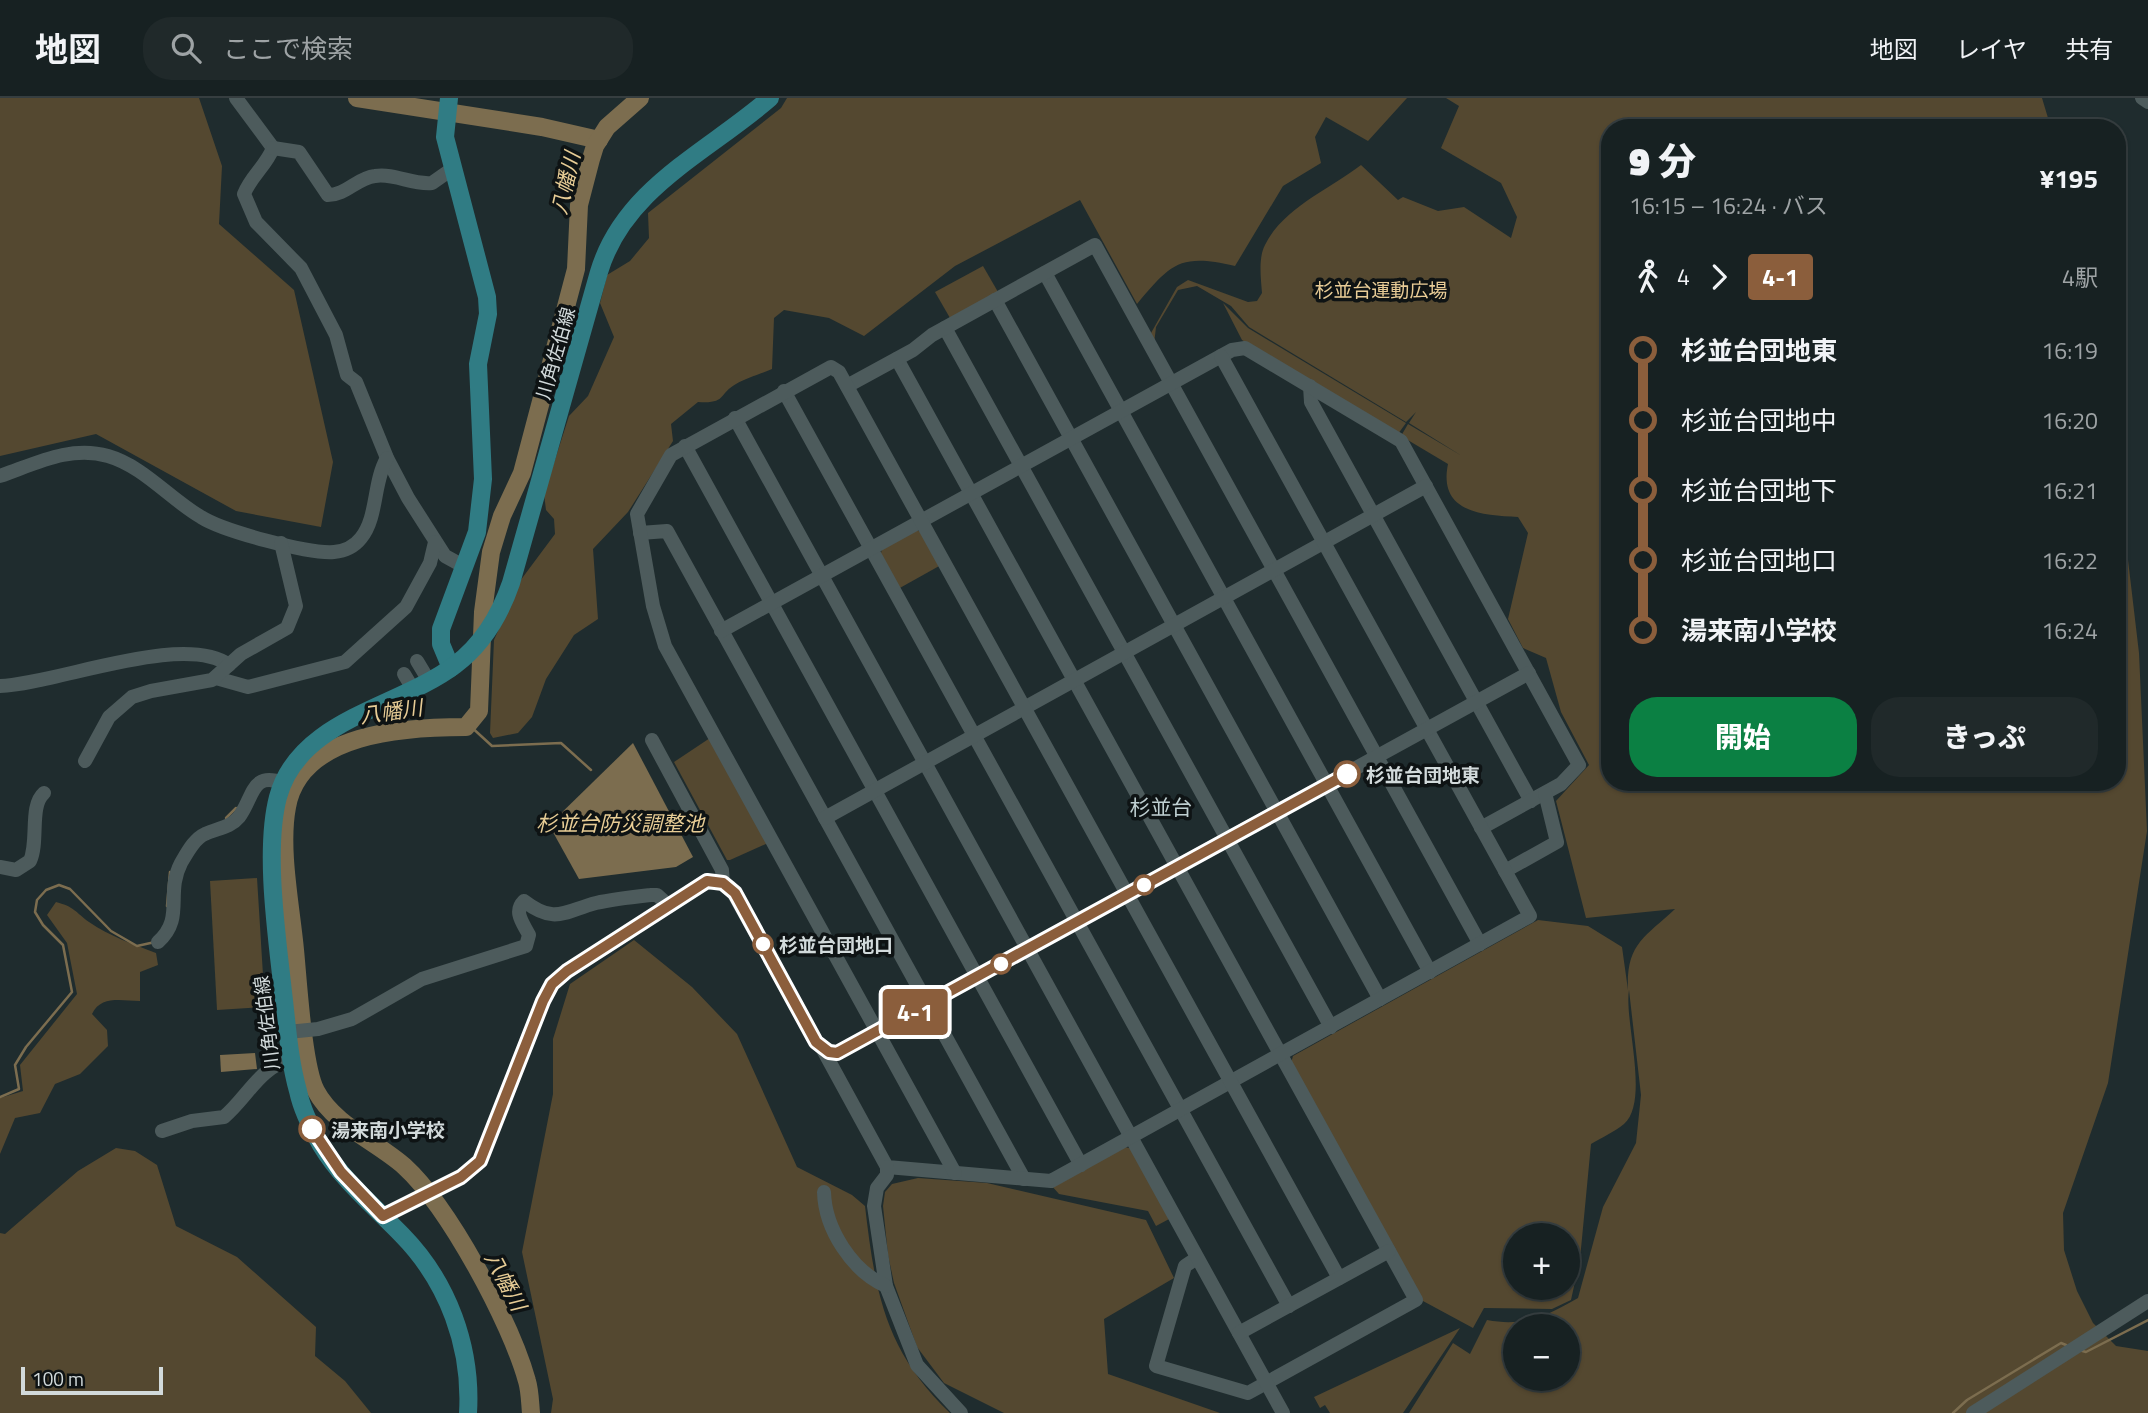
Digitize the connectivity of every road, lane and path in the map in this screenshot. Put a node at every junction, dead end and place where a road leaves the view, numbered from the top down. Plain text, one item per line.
1 (236, 98) edge
2 (770, 98) edge
3 (2143, 98) edge
4 (2148, 102) edge
5 (448, 108) edge
6 (274, 148) junction
7 (453, 169) junction
8 (1045, 273) junction
9 (995, 300) junction
10 (945, 328) junction
11 (1221, 356) junction
12 (897, 359) junction
13 (1171, 383) junction
14 (847, 386) junction
15 (1310, 386) junction
16 (784, 391) junction
17 (1121, 411) junction
18 (735, 418) junction
19 (1071, 438) junction
20 (685, 446) junction
21 (387, 458) junction
22 (1021, 466) junction
23 (0, 476) edge
24 (1426, 486) junction
25 (971, 493) junction
26 (1374, 515) junction
27 (921, 521) junction
28 (640, 533) junction
29 (435, 542) junction
30 (281, 543) junction
31 (1324, 543) junction
32 (871, 548) junction
33 (465, 567) junction
34 (1274, 570) junction
35 (821, 576) junction
36 (1224, 598) junction
37 (771, 603) junction
38 (1174, 625) junction
39 (721, 631) junction
40 (1124, 653) junction
41 (417, 661) dead end
42 (229, 665) junction
43 (451, 668) junction
44 (1529, 673) junction
45 (216, 678) junction
46 (1074, 680) junction
47 (429, 681) junction
48 (0, 686) edge
49 (1477, 702) junction
50 (1024, 708) junction
51 (1427, 730) junction
52 (974, 735) junction
53 (652, 740) dead end
54 (1377, 757) junction
55 (85, 761) dead end
56 (925, 763) junction
57 (283, 783) junction
58 (1327, 785) junction
59 (874, 790) junction
60 (44, 793) dead end
61 (1545, 793) junction
62 (1531, 801) junction
63 (1277, 812) junction
64 (825, 818) junction
65 (1481, 828) junction
66 (1227, 840) junction
67 (0, 867) edge
68 (1177, 867) junction
69 (1505, 871) junction
70 (723, 883) junction
71 (1127, 895) junction
72 (668, 905) junction
73 (1077, 922) junction
74 (158, 942) dead end
75 (1480, 944) junction
76 (1028, 950) junction
77 (1430, 972) junction
78 (978, 977) junction
79 (1380, 999) junction
80 (928, 1005) junction
81 (1331, 1027) junction
82 (291, 1032) junction
83 (878, 1032) junction
84 (821, 1048) junction
85 (1280, 1055) junction
86 (291, 1060) junction
87 (1230, 1082) junction
88 (1181, 1110) junction
89 (162, 1131) dead end
90 (1131, 1137) junction
91 (1081, 1165) junction
92 (887, 1167) junction
93 (956, 1173) junction
94 (1024, 1179) junction
95 (824, 1192) dead end
96 (389, 1213) junction
97 (1388, 1251) junction
98 (1198, 1258) junction
99 (1339, 1278) junction
100 (886, 1286) junction
101 (2148, 1300) edge
102 (1289, 1306) junction
103 (1239, 1333) junction
104 (1266, 1383) junction
105 (468, 1413) edge
106 (961, 1413) edge
107 (1283, 1413) edge
108 (1973, 1413) edge

1 - 6 street
2 - 43 main road, 川角佐伯線
3 - 4 street
5 - 7 main road
6 - 7 street
6 - 21 street
7 - 33 main road
8 - 9 street
8 - 13 street
8 - 17 street
9 - 10 street
9 - 19 street
10 - 12 street
10 - 22 street
11 - 13 street
11 - 15 street
11 - 31 street
12 - 14 street
12 - 25 street
13 - 17 street
13 - 34 street
14 - 16 street
14 - 27 street
15 - 24 street
15 - 26 street
16 - 18 street
16 - 32 street
17 - 19 street
17 - 36 street
18 - 20 street
18 - 35 street
19 - 22 street
19 - 38 street
20 - 28 street
20 - 37 street
21 - 29 street
21 - 30 street
22 - 25 street
22 - 40 street
23 - 30 street
24 - 26 street
24 - 44 street
25 - 27 street
25 - 46 street
26 - 31 street
26 - 49 street
27 - 32 street
27 - 50 street
28 - 39 street
28 - 83 street
29 - 33 street
29 - 45 street
30 - 42 street
31 - 34 street
31 - 51 street
32 - 35 street
32 - 52 street
33 - 43 main road
34 - 36 street
34 - 54 street
35 - 37 street
35 - 56 street
36 - 38 street
36 - 58 street
37 - 39 street
37 - 59 street
38 - 40 street
38 - 63 street
39 - 64 street
40 - 46 street
40 - 66 street
41 - 47 street
42 - 45 street
42 - 48 street
43 - 47 main road, 川角佐伯線
44 - 49 street
44 - 61 street
45 - 55 street
46 - 50 street
46 - 68 street
47 - 57 main road, 川角佐伯線
49 - 51 street
49 - 62 street
50 - 52 street
50 - 71 street
51 - 54 street
51 - 65 street
52 - 56 street
52 - 73 street
53 - 70 street
54 - 58 street
54 - 75 street
56 - 59 street
56 - 76 street
57 - 74 street
57 - 82 main road, 川角佐伯線
58 - 63 street
58 - 77 street
59 - 64 street
59 - 78 street
60 - 67 street
61 - 62 street
61 - 69 street
62 - 65 street
63 - 66 street
63 - 79 street
64 - 80 street
65 - 69 street
66 - 68 street
66 - 81 street
68 - 71 street
68 - 85 street
69 - 75 street
70 - 72 street
70 - 84 street
71 - 73 street
71 - 87 street
72 - 82 street
72 - 96 street
73 - 76 street
73 - 88 street
75 - 77 street
76 - 78 street
76 - 90 street
77 - 79 street
78 - 80 street
78 - 91 street
79 - 81 street
80 - 83 street
80 - 94 street
81 - 85 street
82 - 86 main road, 川角佐伯線
83 - 84 street
83 - 93 street
84 - 92 street
85 - 87 street
85 - 97 street
86 - 89 street
86 - 96 main road, 川角佐伯線
87 - 88 street
87 - 99 street
88 - 90 street
88 - 102 street
90 - 91 street
90 - 98 street
91 - 94 street
92 - 93 street
92 - 100 street
93 - 94 street
95 - 100 street
96 - 105 main road, 川角佐伯線
97 - 99 street
97 - 104 street
98 - 103 street
98 - 104 street
99 - 102 street
100 - 106 street
101 - 108 street
102 - 103 street
103 - 104 street
104 - 107 street

